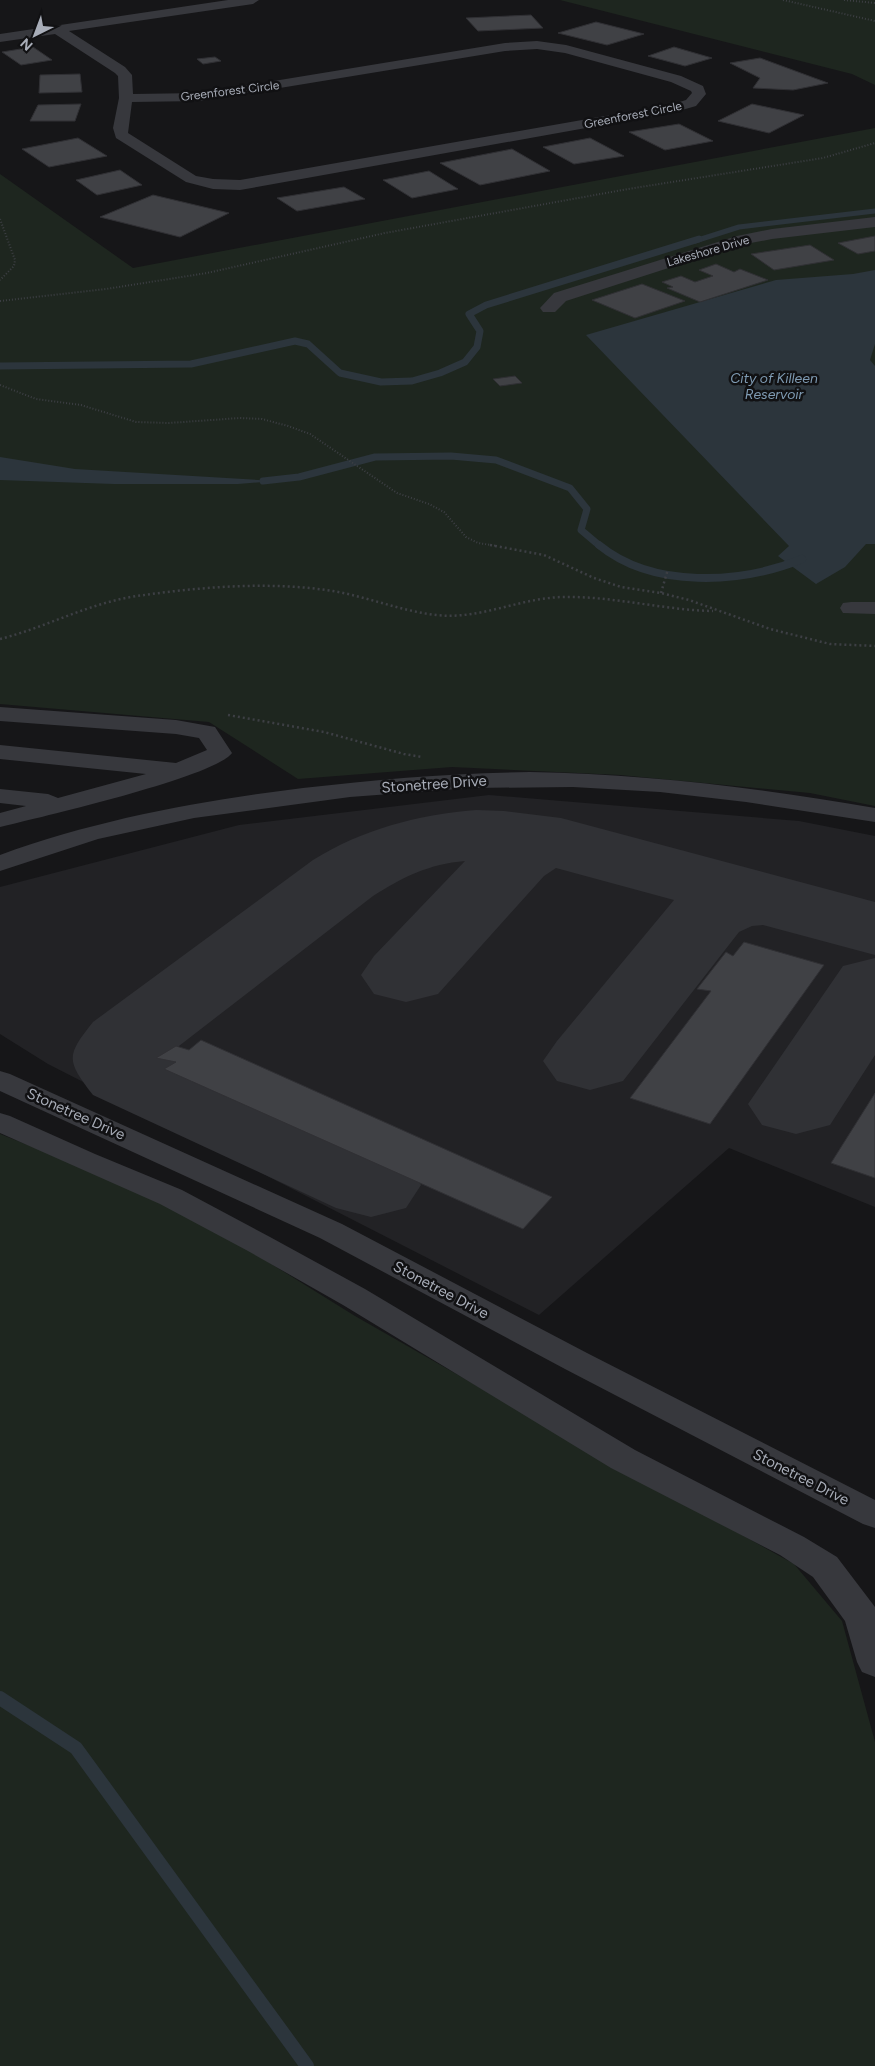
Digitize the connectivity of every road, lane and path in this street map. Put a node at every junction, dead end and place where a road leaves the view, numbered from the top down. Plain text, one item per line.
1 (253, 0) edge
2 (783, 0) edge
3 (844, 0) edge
4 (875, 3) edge
5 (134, 4) dead end
6 (154, 15) junction
7 (875, 21) edge
8 (58, 30) junction
9 (0, 38) edge
10 (126, 98) junction
11 (875, 143) edge
12 (0, 219) edge
13 (875, 222) edge
14 (0, 280) edge
15 (0, 301) edge
16 (548, 308) dead end
17 (0, 385) edge
18 (668, 568) dead end
19 (661, 593) junction
20 (851, 608) dead end
21 (875, 608) edge
22 (716, 611) junction
23 (0, 639) edge
24 (875, 646) edge
25 (0, 714) edge
26 (228, 715) dead end
27 (0, 752) edge
28 (423, 757) dead end
29 (184, 770) junction
30 (0, 796) edge
31 (67, 802) junction
32 (875, 815) edge
33 (0, 820) edge
34 (0, 864) edge
35 (0, 1080) edge
36 (0, 1122) edge
37 (875, 1515) edge
38 (875, 1662) edge

1 - 6 street
2 - 7 path
3 - 4 path
5 - 6 street
6 - 8 street
8 - 9 street
8 - 10 street, Greenforest Circle
10 - 10 street, Greenforest Circle
11 - 15 path
12 - 14 path
13 - 16 street, Lakeshore Drive
17 - 19 path
18 - 19 path
19 - 22 path
20 - 21 street
22 - 23 path
22 - 24 path
25 - 29 street
26 - 28 path
27 - 29 street
29 - 31 street
30 - 31 street
31 - 33 street
32 - 34 street, Stonetree Drive
35 - 37 street, Stonetree Drive
36 - 38 street

